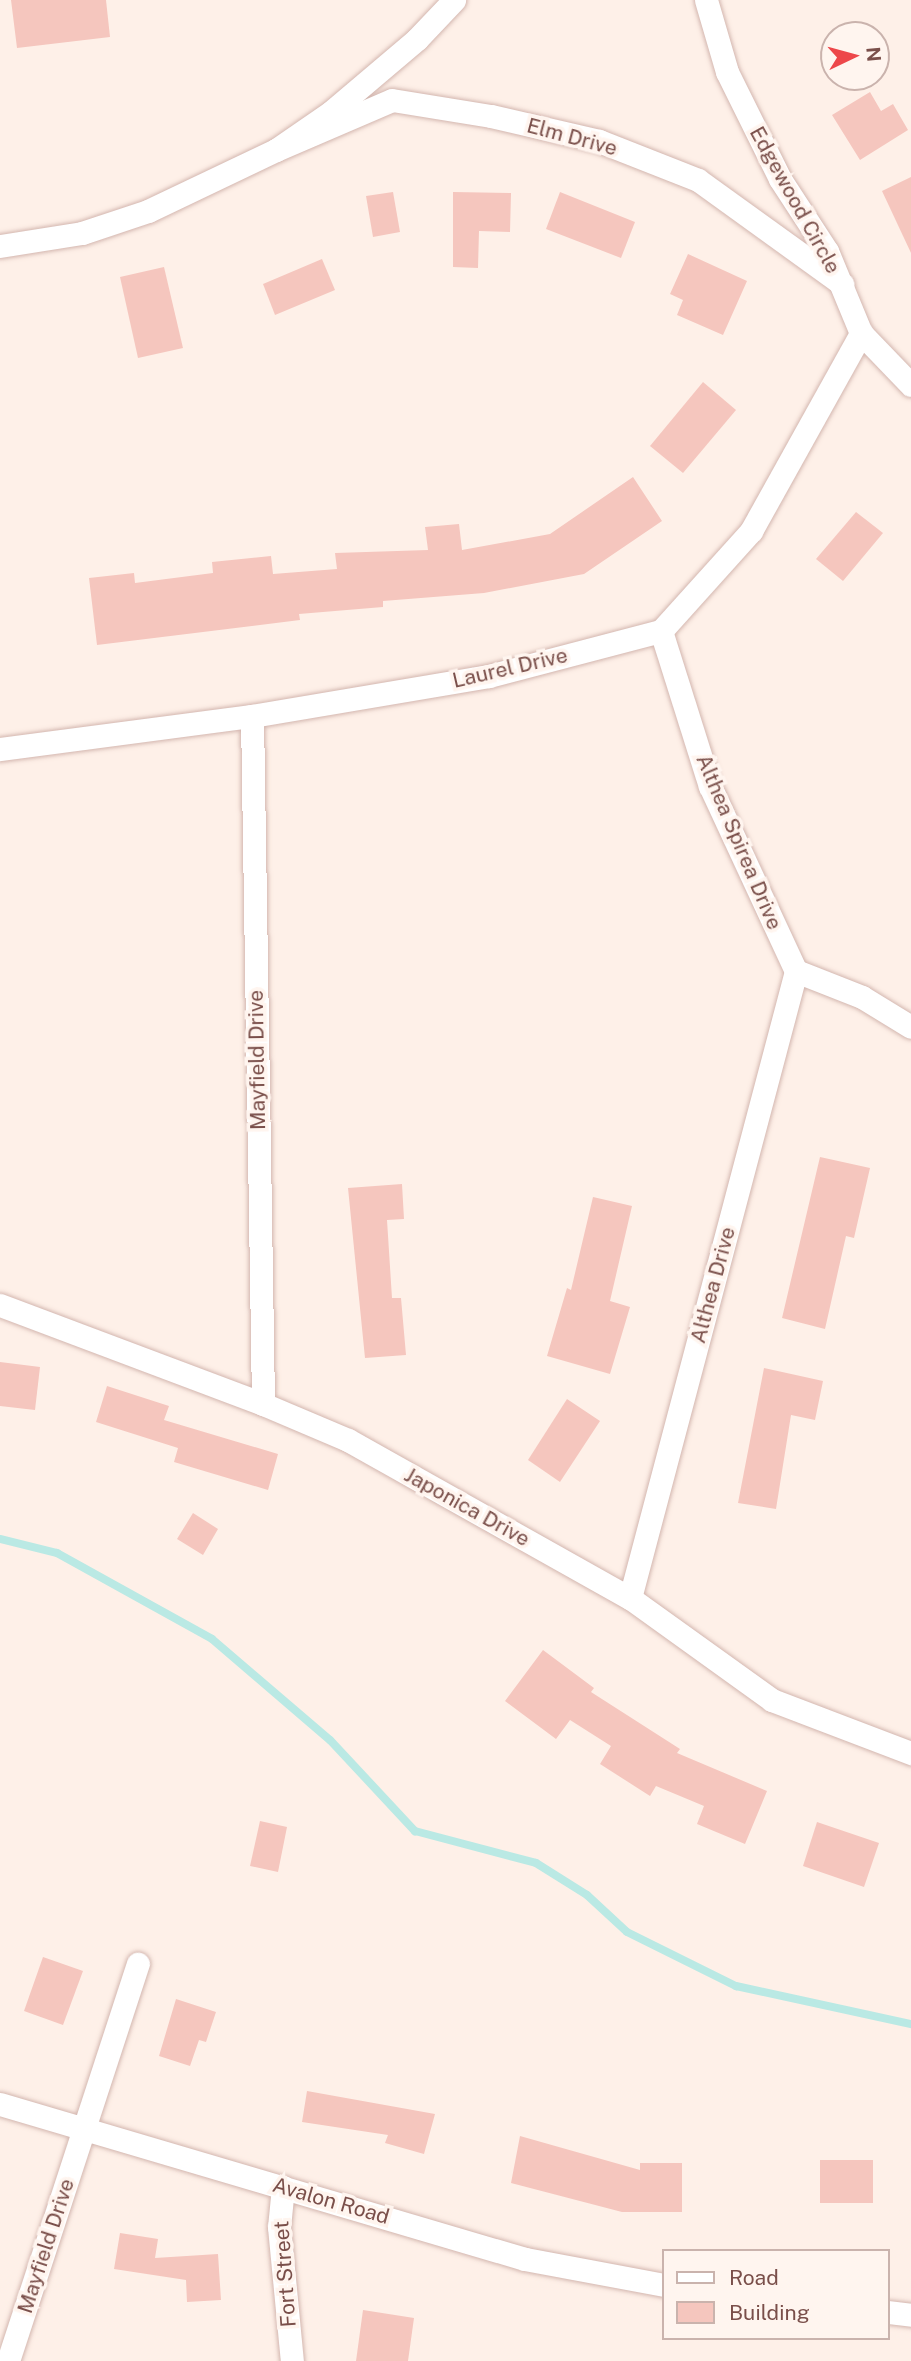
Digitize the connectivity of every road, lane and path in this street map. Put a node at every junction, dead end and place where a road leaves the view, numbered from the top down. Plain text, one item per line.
1 (454, 0) edge
2 (706, 0) edge
3 (275, 150) junction
4 (0, 246) edge
5 (842, 284) junction
6 (861, 333) junction
7 (911, 385) edge
8 (661, 631) junction
9 (252, 716) junction
10 (0, 750) edge
11 (796, 971) junction
12 (911, 1027) edge
13 (0, 1305) edge
14 (263, 1404) junction
15 (630, 1598) junction
16 (911, 1753) edge
17 (138, 1964) dead end
18 (0, 2104) edge
19 (84, 2131) junction
20 (283, 2187) junction
21 (662, 2285) edge
22 (890, 2312) edge
23 (911, 2315) edge
24 (8, 2361) edge
25 (292, 2361) edge

1 - 3 street, Elm Drive
2 - 5 street, Edgewood Circle
3 - 4 street, Elm Drive
3 - 5 street, Elm Drive
5 - 6 street, Edgewood Circle
6 - 7 street, Edgewood Circle
6 - 8 street
8 - 9 street, Laurel Drive
8 - 11 street, Althea Spirea Drive
9 - 10 street, Laurel Drive
9 - 14 street, Mayfield Drive
11 - 12 street
11 - 15 street, Althea Drive
13 - 14 street, Japonica Drive
14 - 15 street, Japonica Drive
15 - 16 street, Japonica Drive
17 - 19 street, Mayfield Drive
18 - 19 street, Avalon Road
19 - 20 street, Avalon Road
19 - 24 street, Mayfield Drive
20 - 21 street, Avalon Road
20 - 25 street, Fort Street
22 - 23 street

